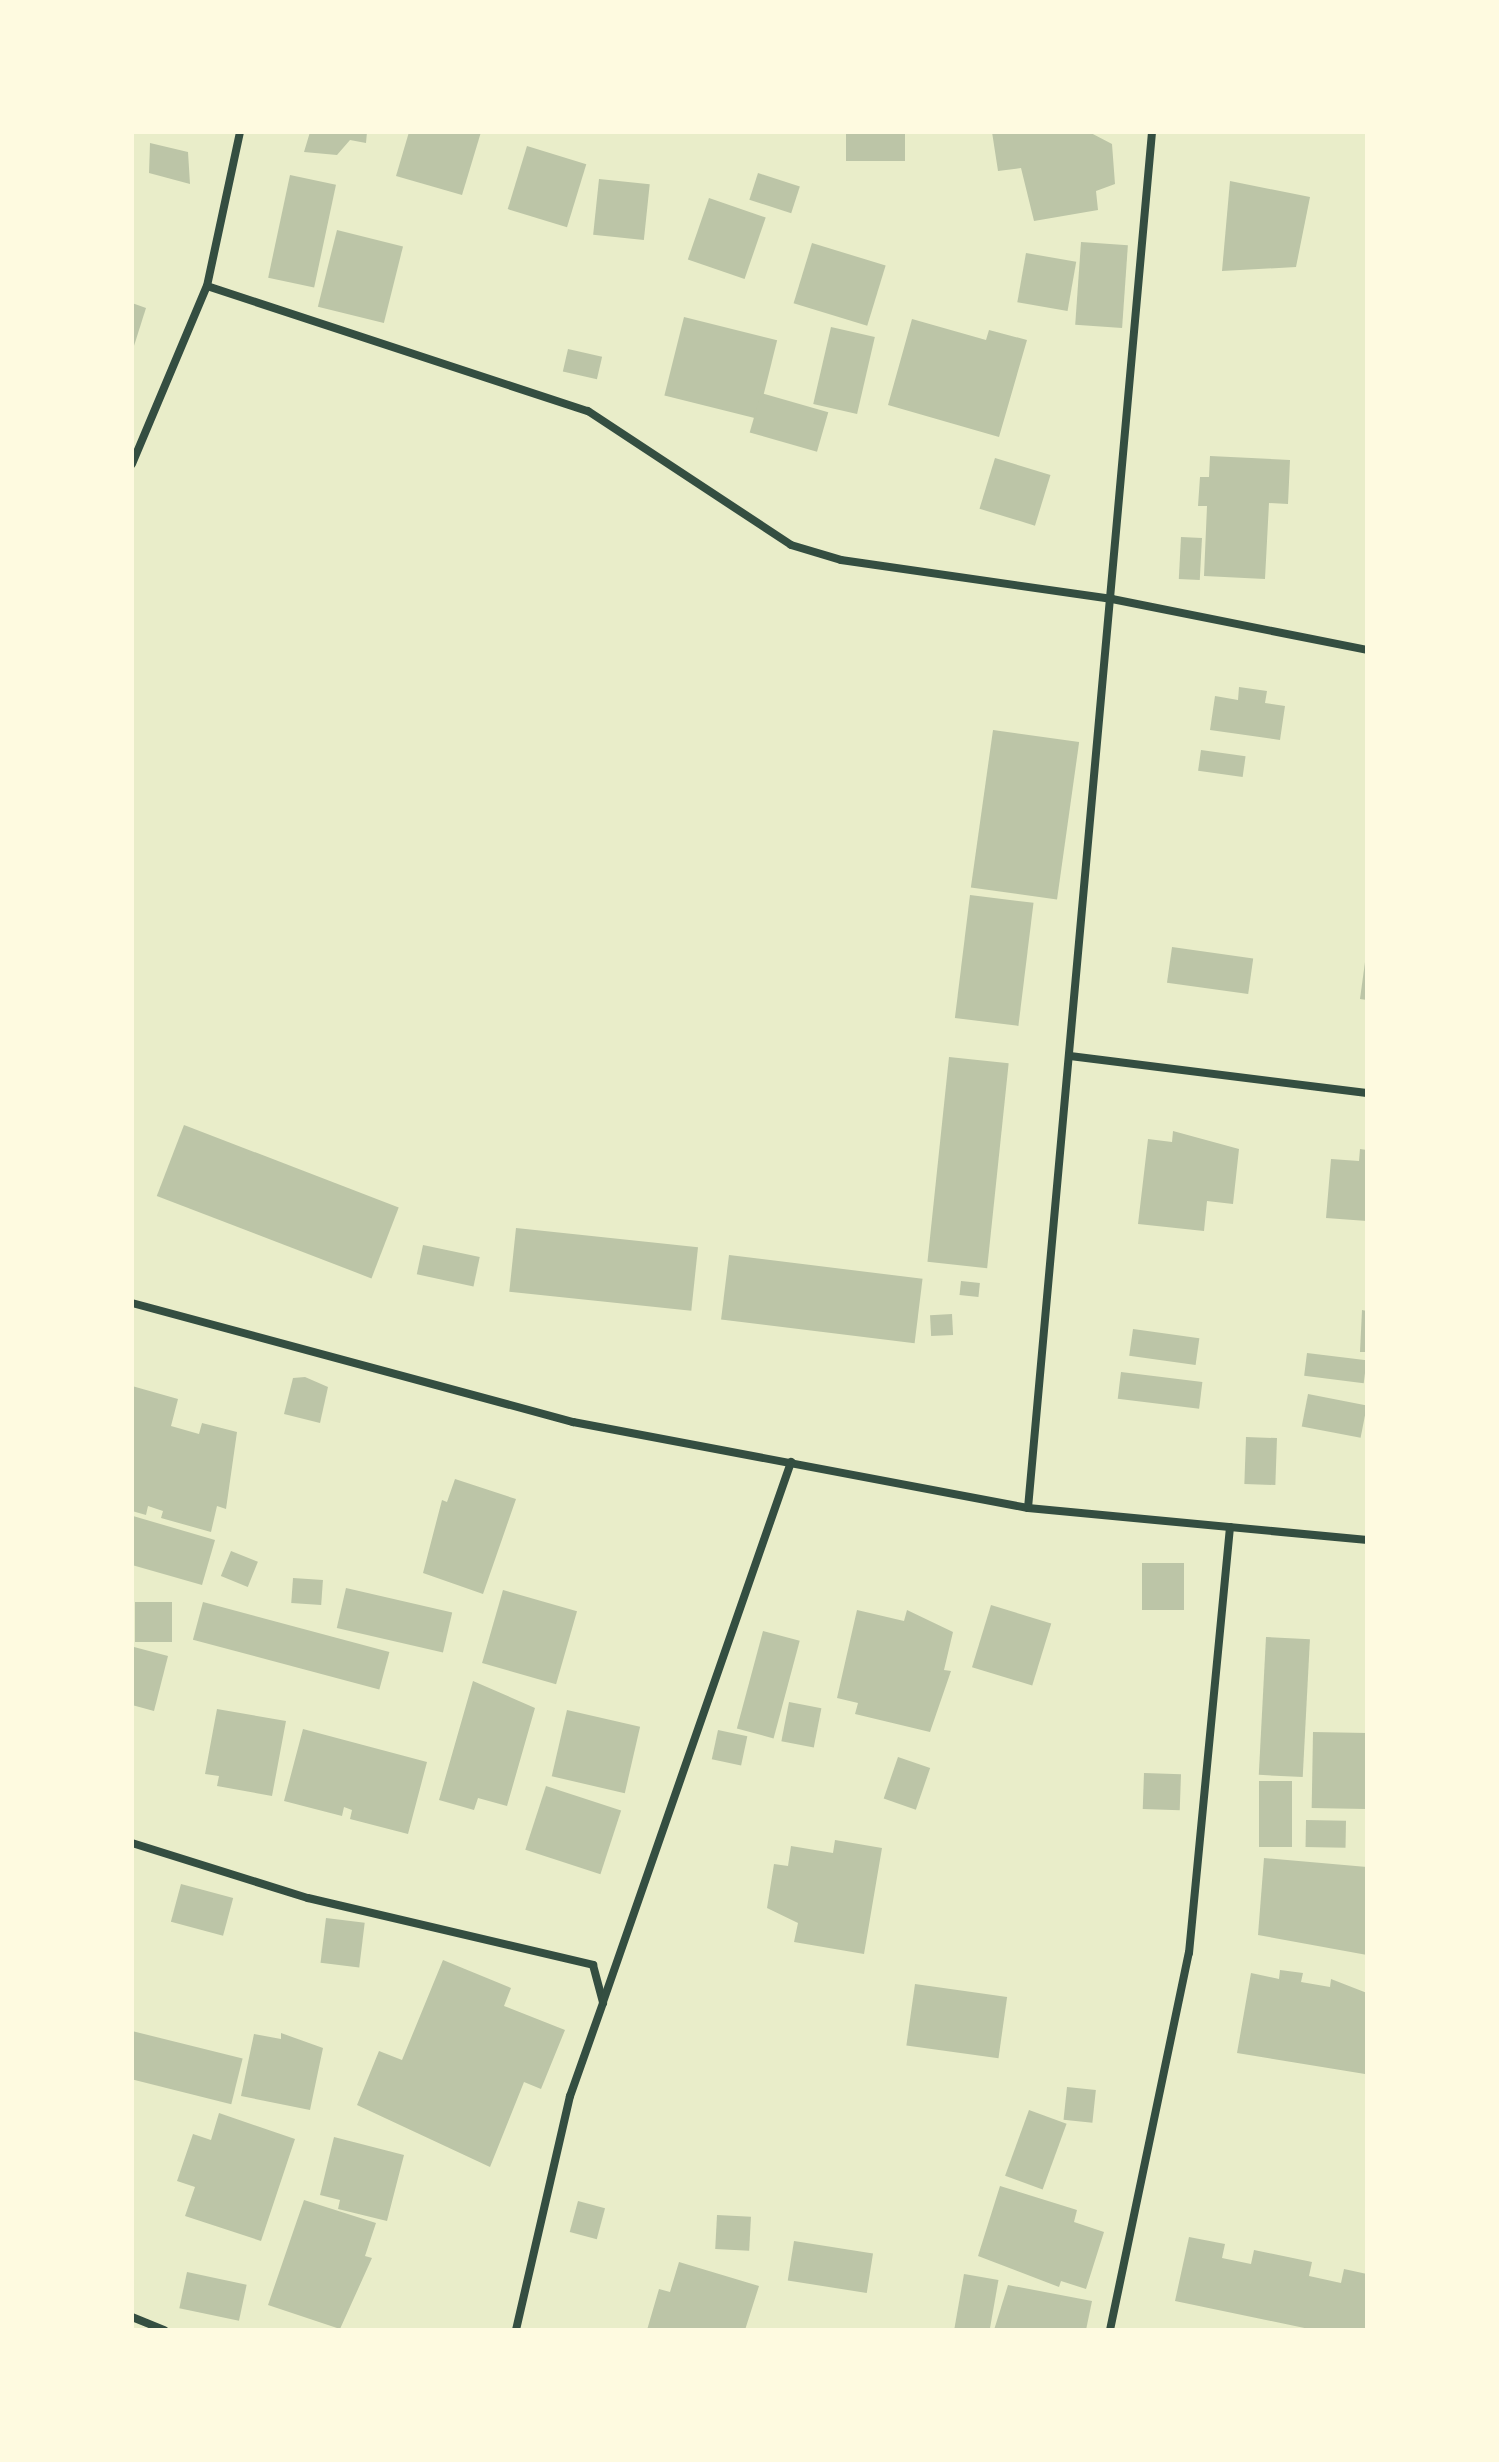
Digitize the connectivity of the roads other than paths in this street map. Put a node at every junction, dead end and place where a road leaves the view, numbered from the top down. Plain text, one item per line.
1 (240, 132) edge
2 (1152, 132) edge
3 (207, 286) junction
4 (132, 464) edge
5 (1112, 599) junction
6 (1367, 650) edge
7 (1070, 1056) junction
8 (1367, 1093) edge
9 (132, 1303) edge
10 (791, 1462) junction
11 (1028, 1508) junction
12 (1230, 1527) junction
13 (1367, 1540) edge
14 (132, 1843) edge
15 (603, 2003) junction
16 (132, 2317) edge
17 (164, 2330) edge
18 (516, 2330) edge
19 (1110, 2330) edge

1 - 3 street
2 - 5 street
3 - 4 street
3 - 5 street
5 - 6 street
5 - 7 street
7 - 8 street
7 - 11 street
9 - 10 street
10 - 11 street
10 - 15 street
11 - 12 street
12 - 13 street
12 - 19 street
14 - 15 street
15 - 18 street
16 - 17 street

